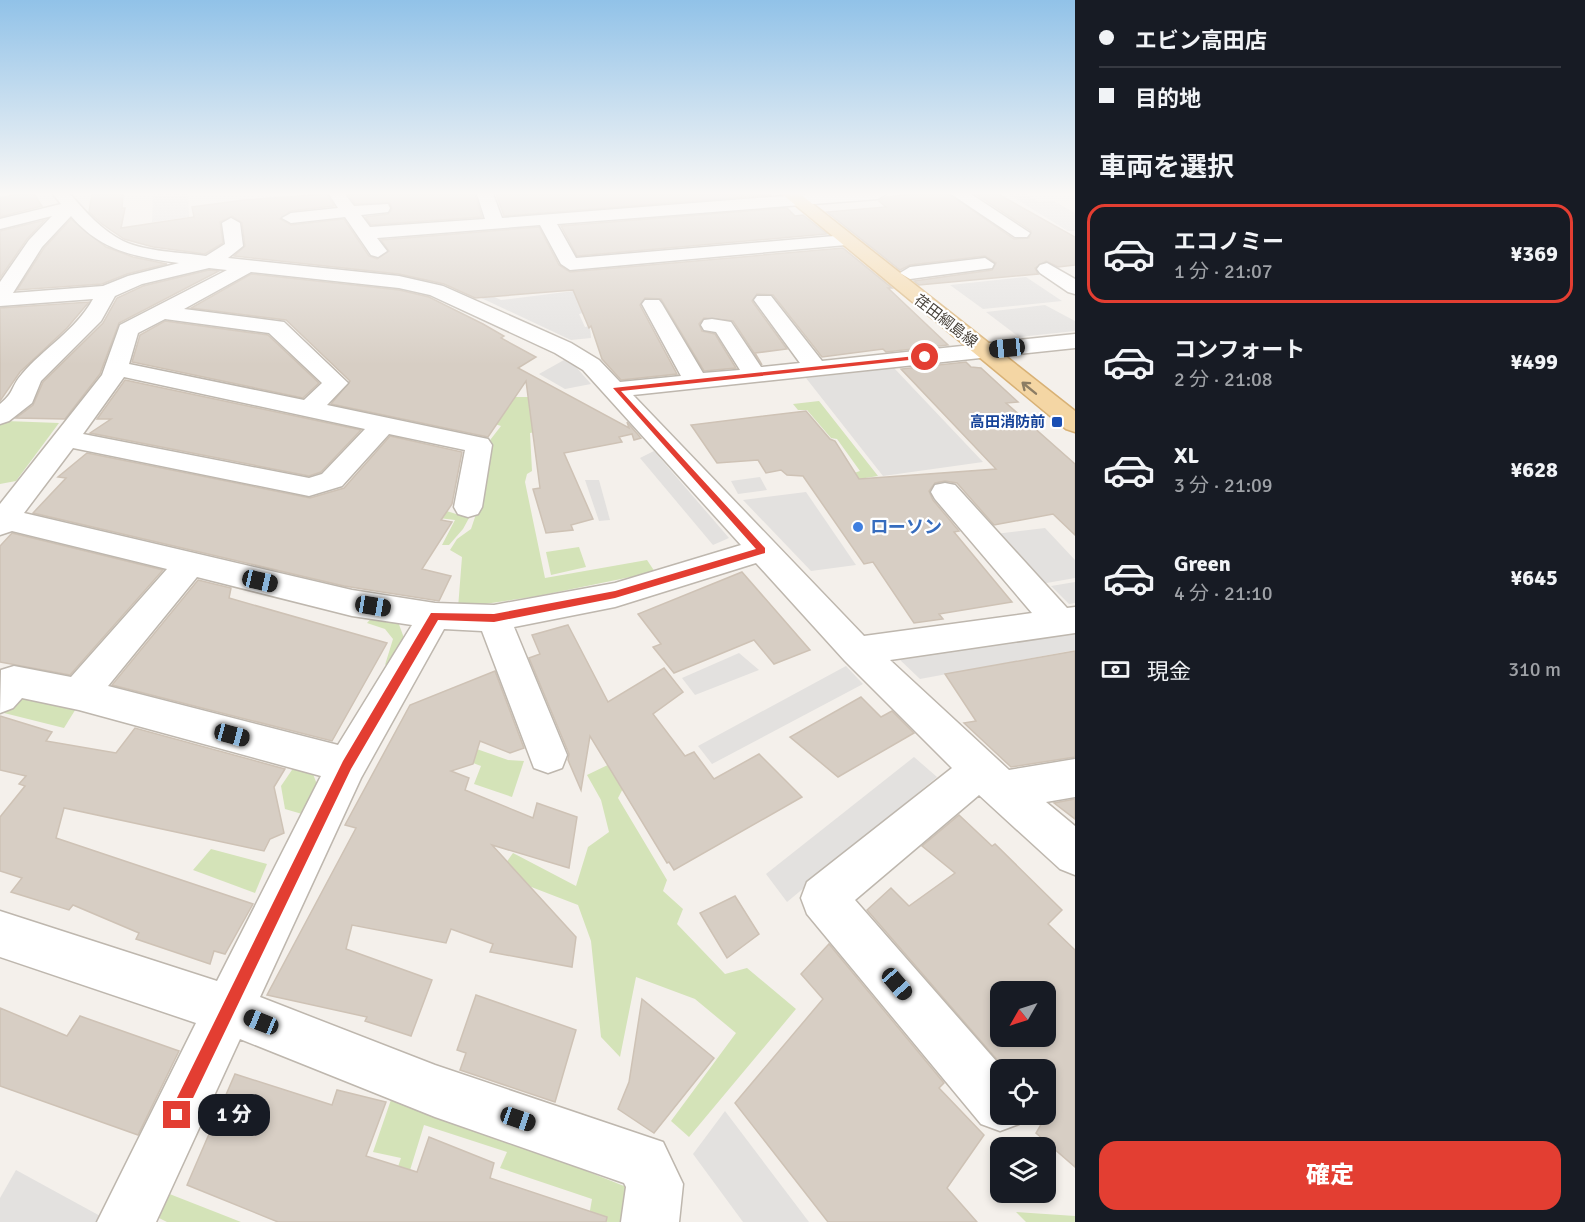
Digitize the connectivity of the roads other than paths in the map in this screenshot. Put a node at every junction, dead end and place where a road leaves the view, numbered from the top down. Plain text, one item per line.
1 (31, 251) edge
2 (142, 251) edge
3 (226, 251) edge
4 (379, 251) edge
5 (563, 251) edge
6 (719, 251) edge
7 (860, 251) edge
8 (879, 251) edge
9 (208, 262) junction
10 (985, 264) dead end
11 (248, 266) junction
12 (1047, 269) dead end
13 (910, 273) junction
14 (399, 282) junction
15 (1075, 288) edge
16 (107, 292) junction
17 (0, 299) edge
18 (764, 300) dead end
19 (652, 304) dead end
20 (161, 312) junction
21 (712, 325) dead end
22 (1075, 341) edge
23 (1007, 348) junction
24 (984, 351) junction
25 (116, 368) junction
26 (816, 369) junction
27 (755, 375) junction
28 (696, 381) junction
29 (615, 390) junction
30 (1075, 401) edge
31 (309, 409) junction
32 (0, 416) edge
33 (1075, 424) edge
34 (383, 425) junction
35 (65, 438) junction
36 (945, 492) dead end
37 (468, 507) dead end
38 (7, 508) edge
39 (762, 550) junction
40 (190, 564) junction
41 (435, 616) junction
42 (494, 618) junction
43 (1068, 621) edge
44 (857, 651) junction
45 (79, 694) junction
46 (0, 696) edge
47 (548, 755) dead end
48 (347, 765) junction
49 (1075, 778) edge
50 (991, 780) junction
51 (1075, 854) edge
52 (0, 934) edge
53 (227, 1009) junction
54 (990, 1094) edge
55 (126, 1222) edge
56 (650, 1222) edge

1 - 17 street
2 - 9 street
3 - 9 street
4 - 14 street
5 - 6 street
7 - 24 main road, 荏田綱島線
8 - 13 main road, 荏田綱島線
9 - 11 street
9 - 16 street
10 - 13 street
11 - 14 street
11 - 20 street
12 - 15 street
13 - 23 main road, 荏田綱島線
14 - 29 street
16 - 17 street
16 - 32 street
18 - 26 street
19 - 28 street
20 - 25 street
20 - 31 street
21 - 27 street
22 - 23 street
23 - 24 street
23 - 30 main road, 荏田綱島線
24 - 26 street
33 -> 24 main road, 荏田綱島線
25 - 31 street
25 - 35 street
26 - 27 street
27 - 28 street
28 - 29 street
29 - 39 street
31 - 34 street
34 - 35 street
34 - 37 street
35 - 38 street
36 - 43 street
38 - 40 street
39 - 42 street
39 - 44 street
40 - 41 street
40 - 45 street
41 - 42 street
41 - 48 street
42 - 47 street
43 - 44 street
44 - 50 street
45 - 46 street
45 - 48 street
48 - 53 street
49 - 50 street
50 - 51 street
50 - 54 street
52 - 53 street
53 - 55 street
53 - 56 street

